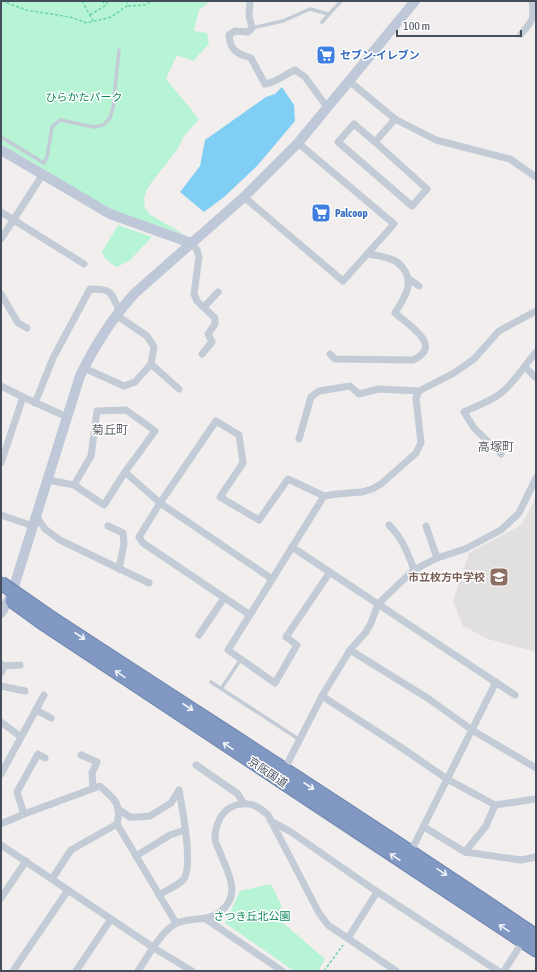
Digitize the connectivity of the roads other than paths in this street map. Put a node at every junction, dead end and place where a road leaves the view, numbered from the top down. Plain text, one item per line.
1 (250, 1) edge
2 (341, 1) edge
3 (415, 1) edge
4 (532, 1) edge
5 (328, 14) junction
6 (322, 22) dead end
7 (252, 28) junction
8 (522, 34) dead end
9 (119, 50) dead end
10 (350, 80) junction
11 (327, 107) junction
12 (395, 119) junction
13 (1, 137) edge
14 (375, 142) junction
15 (298, 143) junction
16 (1, 150) edge
17 (42, 174) junction
18 (536, 177) edge
19 (244, 197) junction
20 (1, 212) edge
21 (14, 219) junction
22 (1, 238) edge
23 (191, 243) junction
24 (368, 254) junction
25 (84, 264) dead end
26 (409, 279) junction
27 (419, 286) dead end
28 (218, 292) dead end
29 (1, 294) edge
30 (204, 308) junction
31 (536, 311) edge
32 (118, 312) junction
33 (26, 328) dead end
34 (536, 352) edge
35 (202, 354) dead end
36 (330, 354) dead end
37 (150, 364) junction
38 (525, 367) junction
39 (84, 368) junction
40 (536, 378) edge
41 (1, 386) edge
42 (179, 389) dead end
43 (419, 391) junction
44 (23, 397) junction
45 (35, 402) junction
46 (67, 417) junction
47 (300, 439) dead end
48 (4, 445) edge
49 (502, 454) dead end
50 (1, 463) edge
51 (125, 472) junction
52 (536, 478) edge
53 (48, 480) junction
54 (74, 485) junction
55 (324, 496) junction
56 (160, 503) junction
57 (1, 515) edge
58 (36, 516) junction
59 (389, 525) dead end
60 (32, 526) junction
61 (108, 526) dead end
62 (426, 526) dead end
63 (292, 547) junction
64 (436, 558) junction
65 (119, 569) junction
66 (414, 570) junction
67 (330, 572) junction
68 (272, 579) junction
69 (149, 583) dead end
70 (1, 584) edge
71 (1, 594) edge
72 (224, 598) junction
73 (378, 604) junction
74 (1, 613) edge
75 (250, 615) junction
76 (44, 618) junction
77 (199, 635) dead end
78 (350, 650) junction
79 (241, 659) junction
80 (3, 665) edge
81 (20, 665) dead end
82 (1, 674) edge
83 (211, 682) dead end
84 (496, 682) junction
85 (1, 686) edge
86 (221, 689) junction
87 (25, 691) dead end
88 (44, 694) dead end
89 (515, 695) dead end
90 (322, 696) junction
91 (36, 710) junction
92 (51, 718) dead end
93 (1, 722) edge
94 (472, 730) junction
95 (21, 737) junction
96 (300, 740) junction
97 (81, 755) dead end
98 (45, 758) dead end
99 (196, 765) dead end
100 (536, 768) edge
101 (284, 770) junction
102 (206, 771) junction
103 (1, 774) edge
104 (202, 779) dead end
105 (448, 780) junction
106 (93, 788) junction
107 (536, 799) edge
108 (243, 803) junction
109 (494, 805) junction
110 (118, 810) junction
111 (24, 814) junction
112 (271, 821) junction
113 (1, 824) edge
114 (117, 824) junction
115 (424, 827) junction
116 (185, 830) junction
117 (1, 845) edge
118 (411, 851) junction
119 (465, 852) junction
120 (136, 856) junction
121 (536, 857) edge
122 (26, 861) junction
123 (52, 879) junction
124 (68, 890) junction
125 (377, 892) junction
126 (159, 895) junction
127 (1, 898) edge
128 (111, 919) junction
129 (206, 919) junction
130 (176, 923) junction
131 (536, 936) edge
132 (348, 938) junction
133 (523, 941) junction
134 (154, 948) junction
135 (536, 950) edge
136 (13, 971) edge
137 (76, 971) edge
138 (138, 971) edge
139 (192, 971) edge
140 (282, 971) edge
141 (396, 971) edge
142 (498, 971) edge
143 (504, 971) edge

1 - 7 street
2 - 5 lane
3 - 10 street
4 - 8 street
5 - 6 lane
5 - 7 lane
7 - 11 street
9 - 13 lane
10 - 11 street
10 - 12 street
11 - 15 street
12 - 14 street
12 - 18 street
14 - 14 street
15 - 19 street
15 - 24 street
16 - 17 street
17 - 21 street
17 - 23 street
19 - 23 street
19 - 24 street
20 - 21 street
21 - 22 street
21 - 25 street
23 - 30 street
23 - 32 street
24 - 26 street
26 - 27 street
26 - 36 street
28 - 30 street
29 - 33 street
30 - 35 street
31 - 43 street
32 - 37 street
32 - 39 street
32 - 45 street
34 - 38 street
37 - 39 street
37 - 42 street
38 - 40 street
38 - 49 street
39 - 46 street
41 - 44 street
43 - 47 street
43 - 55 street
44 - 45 street
44 - 48 street
45 - 46 street
46 - 53 street
48 - 50 street
51 - 54 street
51 - 54 street
51 - 56 street
52 - 64 street
53 - 54 street
53 - 58 street
55 - 56 street
55 - 63 street
56 - 68 street
56 - 72 street
57 - 60 street
58 - 60 street
58 - 65 street
59 - 66 street
60 - 74 street
61 - 65 street
62 - 64 street
63 - 67 street
63 - 68 street
64 - 66 street
65 - 69 street
66 - 73 street
67 - 73 street
67 - 79 street
68 - 75 street
70 - 76 highway, 京阪国道, bridge
71 - 76 highway, 京阪国道, bridge
72 - 75 street
72 - 77 street
73 - 78 street
73 - 84 street
75 - 79 street
76 -> 101 highway, 京阪国道
133 -> 76 highway, 京阪国道
78 - 90 street
78 - 94 street
79 - 86 lane
80 - 81 street
80 - 82 street
83 - 86 lane
84 - 89 street
84 - 94 street
85 - 87 street
86 - 96 lane
88 - 91 street
90 - 96 street
90 - 105 street
91 - 92 street
91 - 95 street
93 - 95 street
94 - 100 street
94 - 105 street
95 - 103 street
96 - 101 street
97 - 106 street
98 - 111 street
99 - 102 street
101 -> 118 highway, 京阪国道
102 - 104 street
102 - 108 street
105 - 109 street
105 - 115 street
106 - 110 street
106 - 111 street
107 - 109 street
108 - 112 street
108 - 129 street
109 - 119 street
110 - 114 street
110 - 116 street
111 - 113 street
112 - 125 street
112 - 132 street
114 - 120 street
114 - 123 street
115 - 118 street
115 - 119 street
116 - 120 street
116 - 126 street
117 - 122 street
118 -> 131 highway, 京阪国道
119 - 121 street
120 - 126 street
122 - 123 street
122 - 127 street
123 - 124 street
124 - 128 street
124 - 136 street
125 - 132 street
125 - 142 street
126 - 130 street
128 - 134 street
128 - 137 street
129 - 130 street
129 - 140 street
130 - 134 street
132 - 141 street
133 - 135 highway, 京阪国道
133 - 143 street
134 - 138 street
134 - 139 street

